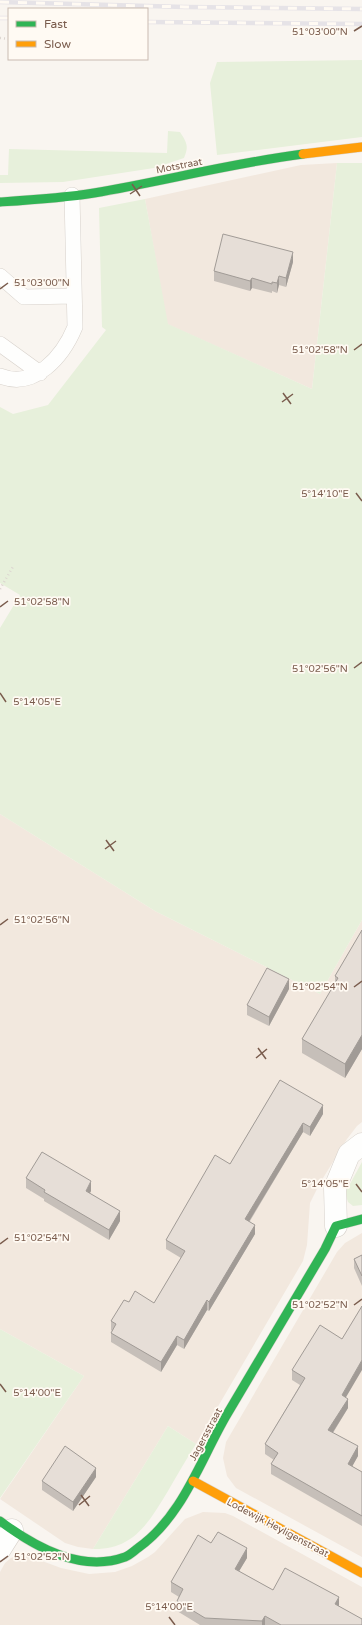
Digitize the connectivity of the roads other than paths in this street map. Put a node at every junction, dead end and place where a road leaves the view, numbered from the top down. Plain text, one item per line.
1 (362, 147) edge
2 (72, 195) junction
3 (0, 202) edge
4 (0, 276) edge
5 (74, 296) junction
6 (0, 344) edge
7 (40, 373) junction
8 (0, 376) edge
9 (362, 1144) edge
10 (362, 1219) edge
11 (336, 1226) junction
12 (193, 1481) junction
13 (6, 1525) edge
14 (0, 1549) edge
15 (362, 1573) edge

1 - 2 street, Motstraat
2 - 3 street, Motstraat
2 - 5 lane
4 - 5 lane
5 - 7 lane
6 - 7 lane
7 - 8 lane
9 - 11 street
10 - 11 street
11 - 12 street, Jagersstraat
12 - 13 street, Jagersstraat
12 - 15 street, Lodewijk Heyligenstraat
13 - 14 street

